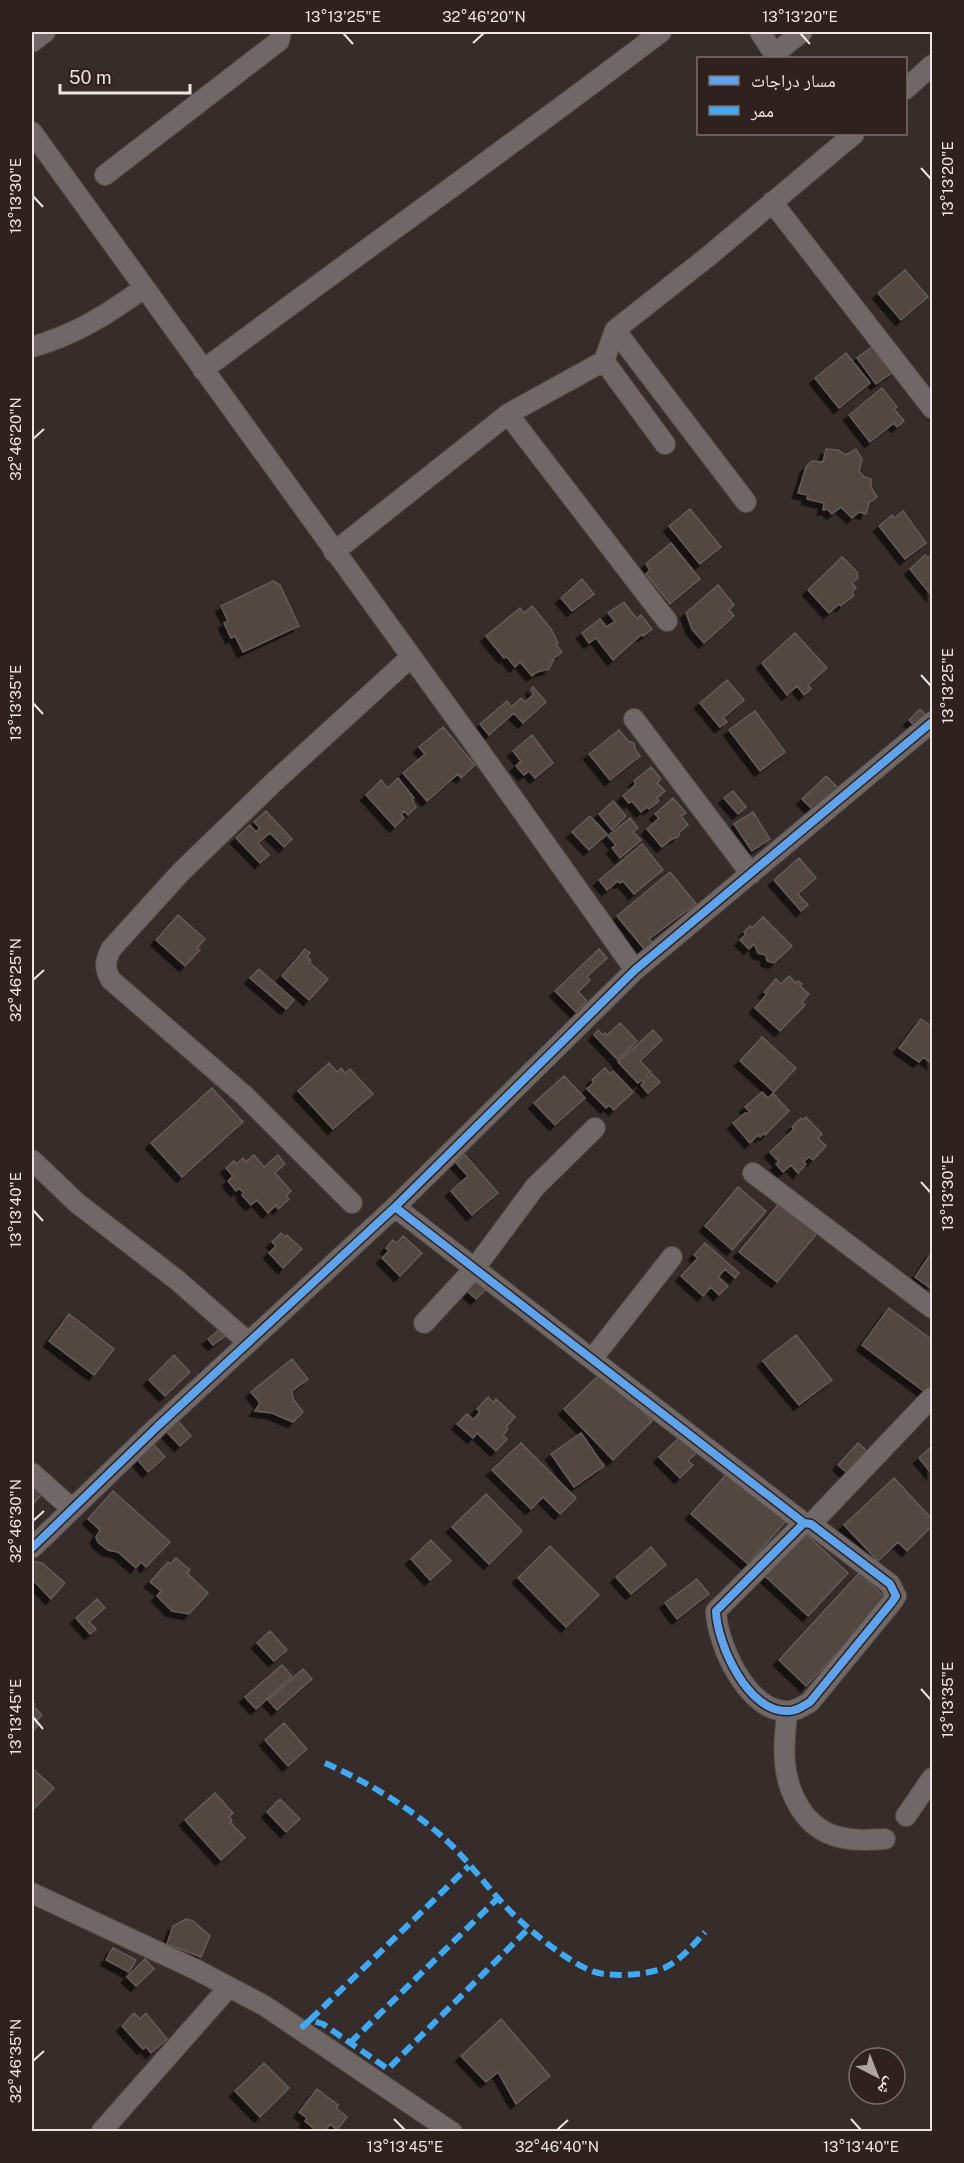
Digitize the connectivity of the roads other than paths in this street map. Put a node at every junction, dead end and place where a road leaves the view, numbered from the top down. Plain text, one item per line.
1 (45, 32) edge
2 (281, 32) edge
3 (661, 32) edge
4 (760, 32) edge
5 (802, 32) edge
6 (32, 42) edge
7 (775, 56) edge
8 (933, 65) edge
9 (907, 88) edge
10 (32, 132) edge
11 (851, 135) edge
12 (831, 141) edge
13 (105, 175) dead end
14 (772, 202) junction
15 (144, 288) junction
16 (615, 330) junction
17 (32, 347) edge
18 (604, 361) junction
19 (203, 370) junction
20 (933, 408) edge
21 (508, 414) junction
22 (665, 444) dead end
23 (746, 502) dead end
24 (334, 552) junction
25 (667, 621) dead end
26 (411, 657) junction
27 (634, 719) dead end
28 (933, 722) edge
29 (751, 874) junction
30 (635, 970) junction
31 (595, 1128) dead end
32 (32, 1160) edge
33 (753, 1173) dead end
34 (352, 1203) dead end
35 (395, 1207) junction
36 (672, 1257) dead end
37 (475, 1268) junction
38 (933, 1308) edge
39 (424, 1323) dead end
40 (248, 1342) junction
41 (592, 1359) junction
42 (933, 1397) edge
43 (32, 1473) edge
44 (72, 1509) junction
45 (808, 1523) junction
46 (32, 1548) edge
47 (787, 1711) junction
48 (933, 1778) edge
49 (906, 1816) dead end
50 (885, 1839) dead end
51 (32, 1893) edge
52 (229, 1987) junction
53 (109, 2129) edge
54 (452, 2132) edge

1 - 6 street
2 - 13 street
3 - 19 street
4 - 7 street
5 - 7 street
8 - 9 street
10 - 15 street
11 - 12 street
12 - 14 street
14 - 16 street
14 - 20 street
15 - 17 street
15 - 19 street
16 - 18 street
16 - 23 street
18 - 21 street
18 - 22 street
19 - 24 street
21 - 24 street
21 - 25 street
24 - 26 street
26 - 30 street
26 - 34 street
27 - 29 street
28 - 29 street
29 - 30 street
30 - 35 street
31 - 37 street
32 - 40 street
33 - 38 street
35 - 37 street
35 - 40 street
36 - 41 street
37 - 39 street
37 - 41 street
40 - 44 street
41 - 45 street
42 - 45 street
43 - 44 street
44 - 46 street
45 - 47 street
45 - 47 street
47 - 50 street
48 - 49 street
51 - 52 street
52 - 53 street
52 - 54 street

